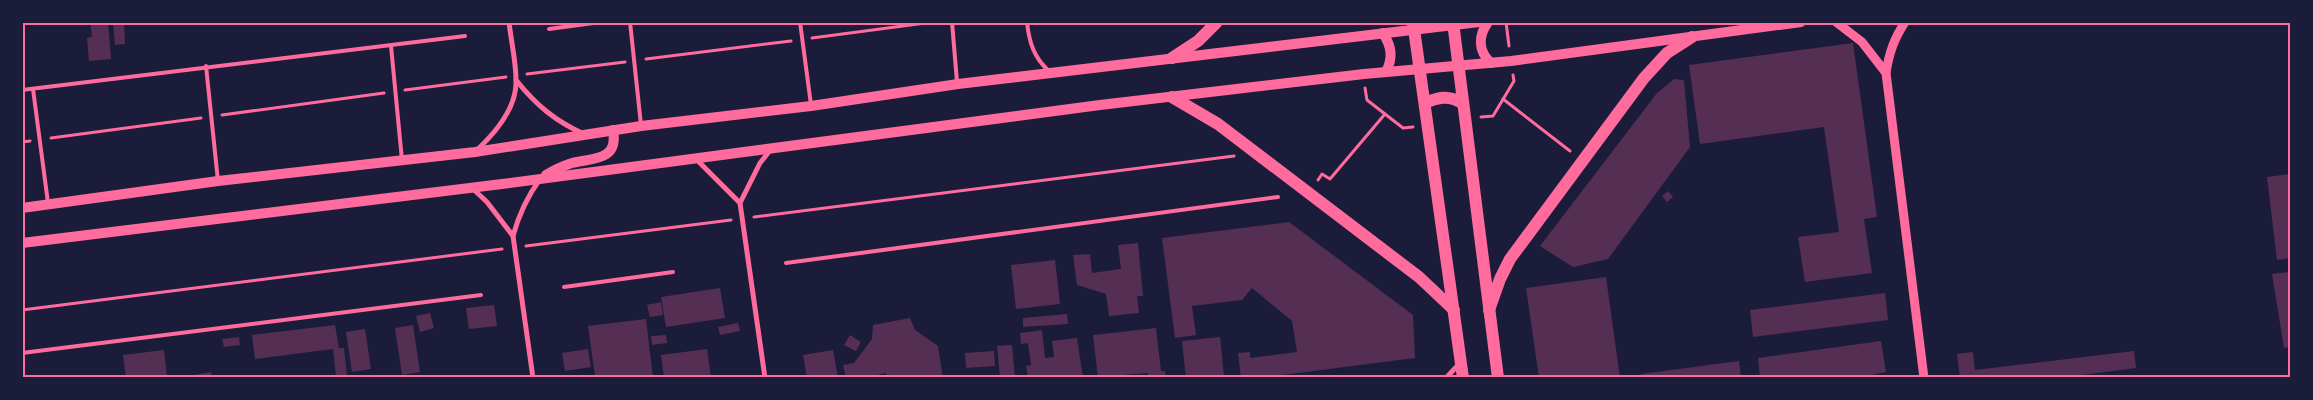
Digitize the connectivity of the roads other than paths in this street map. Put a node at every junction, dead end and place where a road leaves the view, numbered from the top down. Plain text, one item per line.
1 (509, 22) edge
2 (601, 22) edge
3 (630, 22) edge
4 (800, 22) edge
5 (952, 22) edge
6 (1027, 22) edge
7 (1217, 22) edge
8 (1479, 22) edge
9 (1488, 22) edge
10 (1801, 22) edge
11 (1836, 22) edge
12 (1905, 22) edge
13 (1453, 24) edge
14 (1414, 26) edge
15 (549, 29) dead end
16 (1383, 33) junction
17 (464, 36) dead end
18 (1692, 37) junction
19 (390, 46) junction
20 (1172, 58) junction
21 (1491, 63) junction
22 (206, 66) junction
23 (1458, 66) junction
24 (1420, 69) junction
25 (1386, 72) junction
26 (1886, 73) junction
27 (1052, 74) junction
28 (516, 78) junction
29 (958, 84) junction
30 (33, 89) junction
31 (22, 90) edge
32 (1172, 96) junction
33 (1425, 103) junction
34 (1462, 103) junction
35 (811, 106) junction
36 (641, 126) junction
37 (614, 130) junction
38 (587, 135) junction
39 (773, 147) junction
40 (475, 152) junction
41 (694, 158) junction
42 (402, 160) junction
43 (541, 178) junction
44 (218, 181) junction
45 (472, 187) junction
46 (1278, 197) dead end
47 (740, 203) junction
48 (48, 204) junction
49 (22, 208) edge
50 (513, 236) junction
51 (22, 244) edge
52 (786, 263) dead end
53 (674, 272) dead end
54 (564, 287) dead end
55 (482, 295) dead end
56 (1454, 310) junction
57 (1488, 312) junction
58 (22, 354) edge
59 (1461, 362) junction
60 (533, 378) edge
61 (765, 378) edge
62 (1446, 378) edge
63 (1463, 378) edge
64 (1498, 378) edge
65 (1924, 378) edge

1 - 28 street
2 - 15 lane
3 - 36 lane
4 - 35 lane
5 - 29 lane
6 - 27 lane
7 - 20 main road
8 - 13 main road
9 - 21 main road
10 - 18 main road
11 - 26 street
12 - 26 street
13 - 14 main road
13 - 23 main road
14 - 16 main road
14 - 24 main road
16 - 20 main road
16 - 25 main road
17 - 19 lane
18 - 21 main road
18 - 57 main road
19 - 22 lane
19 - 42 lane
20 - 27 main road
21 - 23 main road
22 - 30 lane
22 - 44 lane
23 - 24 main road
23 - 34 main road
24 - 25 main road
24 - 33 main road
25 - 32 main road
26 - 65 street
27 - 29 main road
28 - 38 street
28 - 40 street
29 - 35 main road
30 - 31 lane
30 - 48 lane
32 - 39 main road
32 - 56 main road
33 - 34 main road
33 - 56 main road
34 - 57 main road
35 - 36 main road
36 - 37 main road
37 - 38 main road
37 - 43 main road
38 - 40 main road
39 - 41 main road
39 - 47 street
40 - 42 main road
41 - 43 main road
41 - 47 street
42 - 44 main road
43 - 45 main road
43 - 50 street
44 - 48 main road
45 - 50 street
45 - 51 main road
46 - 52 lane
47 - 61 street
48 - 49 main road
50 - 60 street
53 - 54 lane
55 - 58 lane
56 - 59 main road
57 - 64 main road
59 - 62 street
59 - 63 main road

